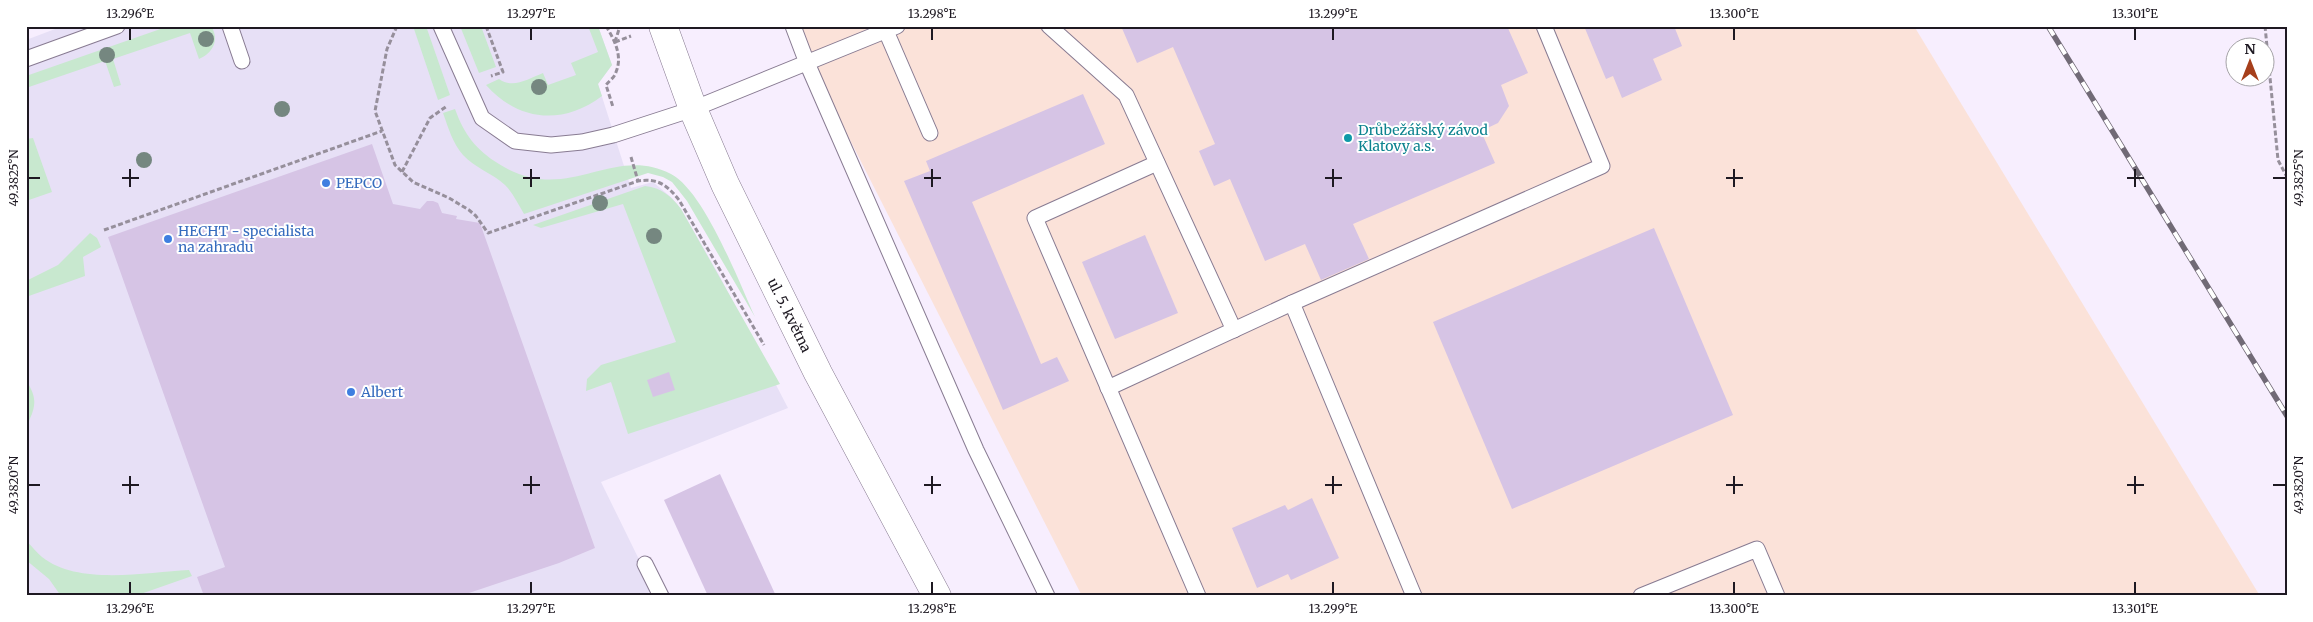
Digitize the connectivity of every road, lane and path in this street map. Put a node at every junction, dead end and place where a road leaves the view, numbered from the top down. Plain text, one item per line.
1 (117, 26) edge
2 (230, 26) edge
3 (397, 26) edge
4 (441, 26) edge
5 (620, 26) edge
6 (664, 26) edge
7 (793, 26) edge
8 (1049, 26) edge
9 (1544, 26) edge
10 (2265, 26) edge
11 (892, 28) edge
12 (615, 42) dead end
13 (26, 59) edge
14 (242, 61) dead end
15 (807, 63) junction
16 (693, 109) junction
17 (382, 131) junction
18 (930, 133) dead end
19 (1157, 163) junction
20 (2287, 177) edge
21 (638, 180) dead end
22 (104, 230) dead end
23 (1292, 303) junction
24 (1234, 330) junction
25 (1108, 388) junction
26 (645, 564) dead end
27 (661, 596) edge
28 (937, 596) edge
29 (1047, 596) edge
30 (1198, 596) edge
31 (1414, 596) edge
32 (1641, 596) edge
33 (1777, 596) edge

1 - 13 lane
2 - 14 lane
3 - 17 path
4 - 16 lane
5 - 12 path
6 - 16 street, ul. 5. května
7 - 15 lane
8 - 19 lane
9 - 23 lane
10 - 20 path
11 - 15 lane
11 - 18 lane
15 - 16 lane
15 - 29 lane
16 - 28 street, ul. 5. května
17 - 21 path
17 - 22 path
19 - 24 lane
19 - 25 lane
23 - 24 lane
23 - 31 lane
24 - 25 lane
25 - 30 lane
26 - 27 lane
32 - 33 lane

